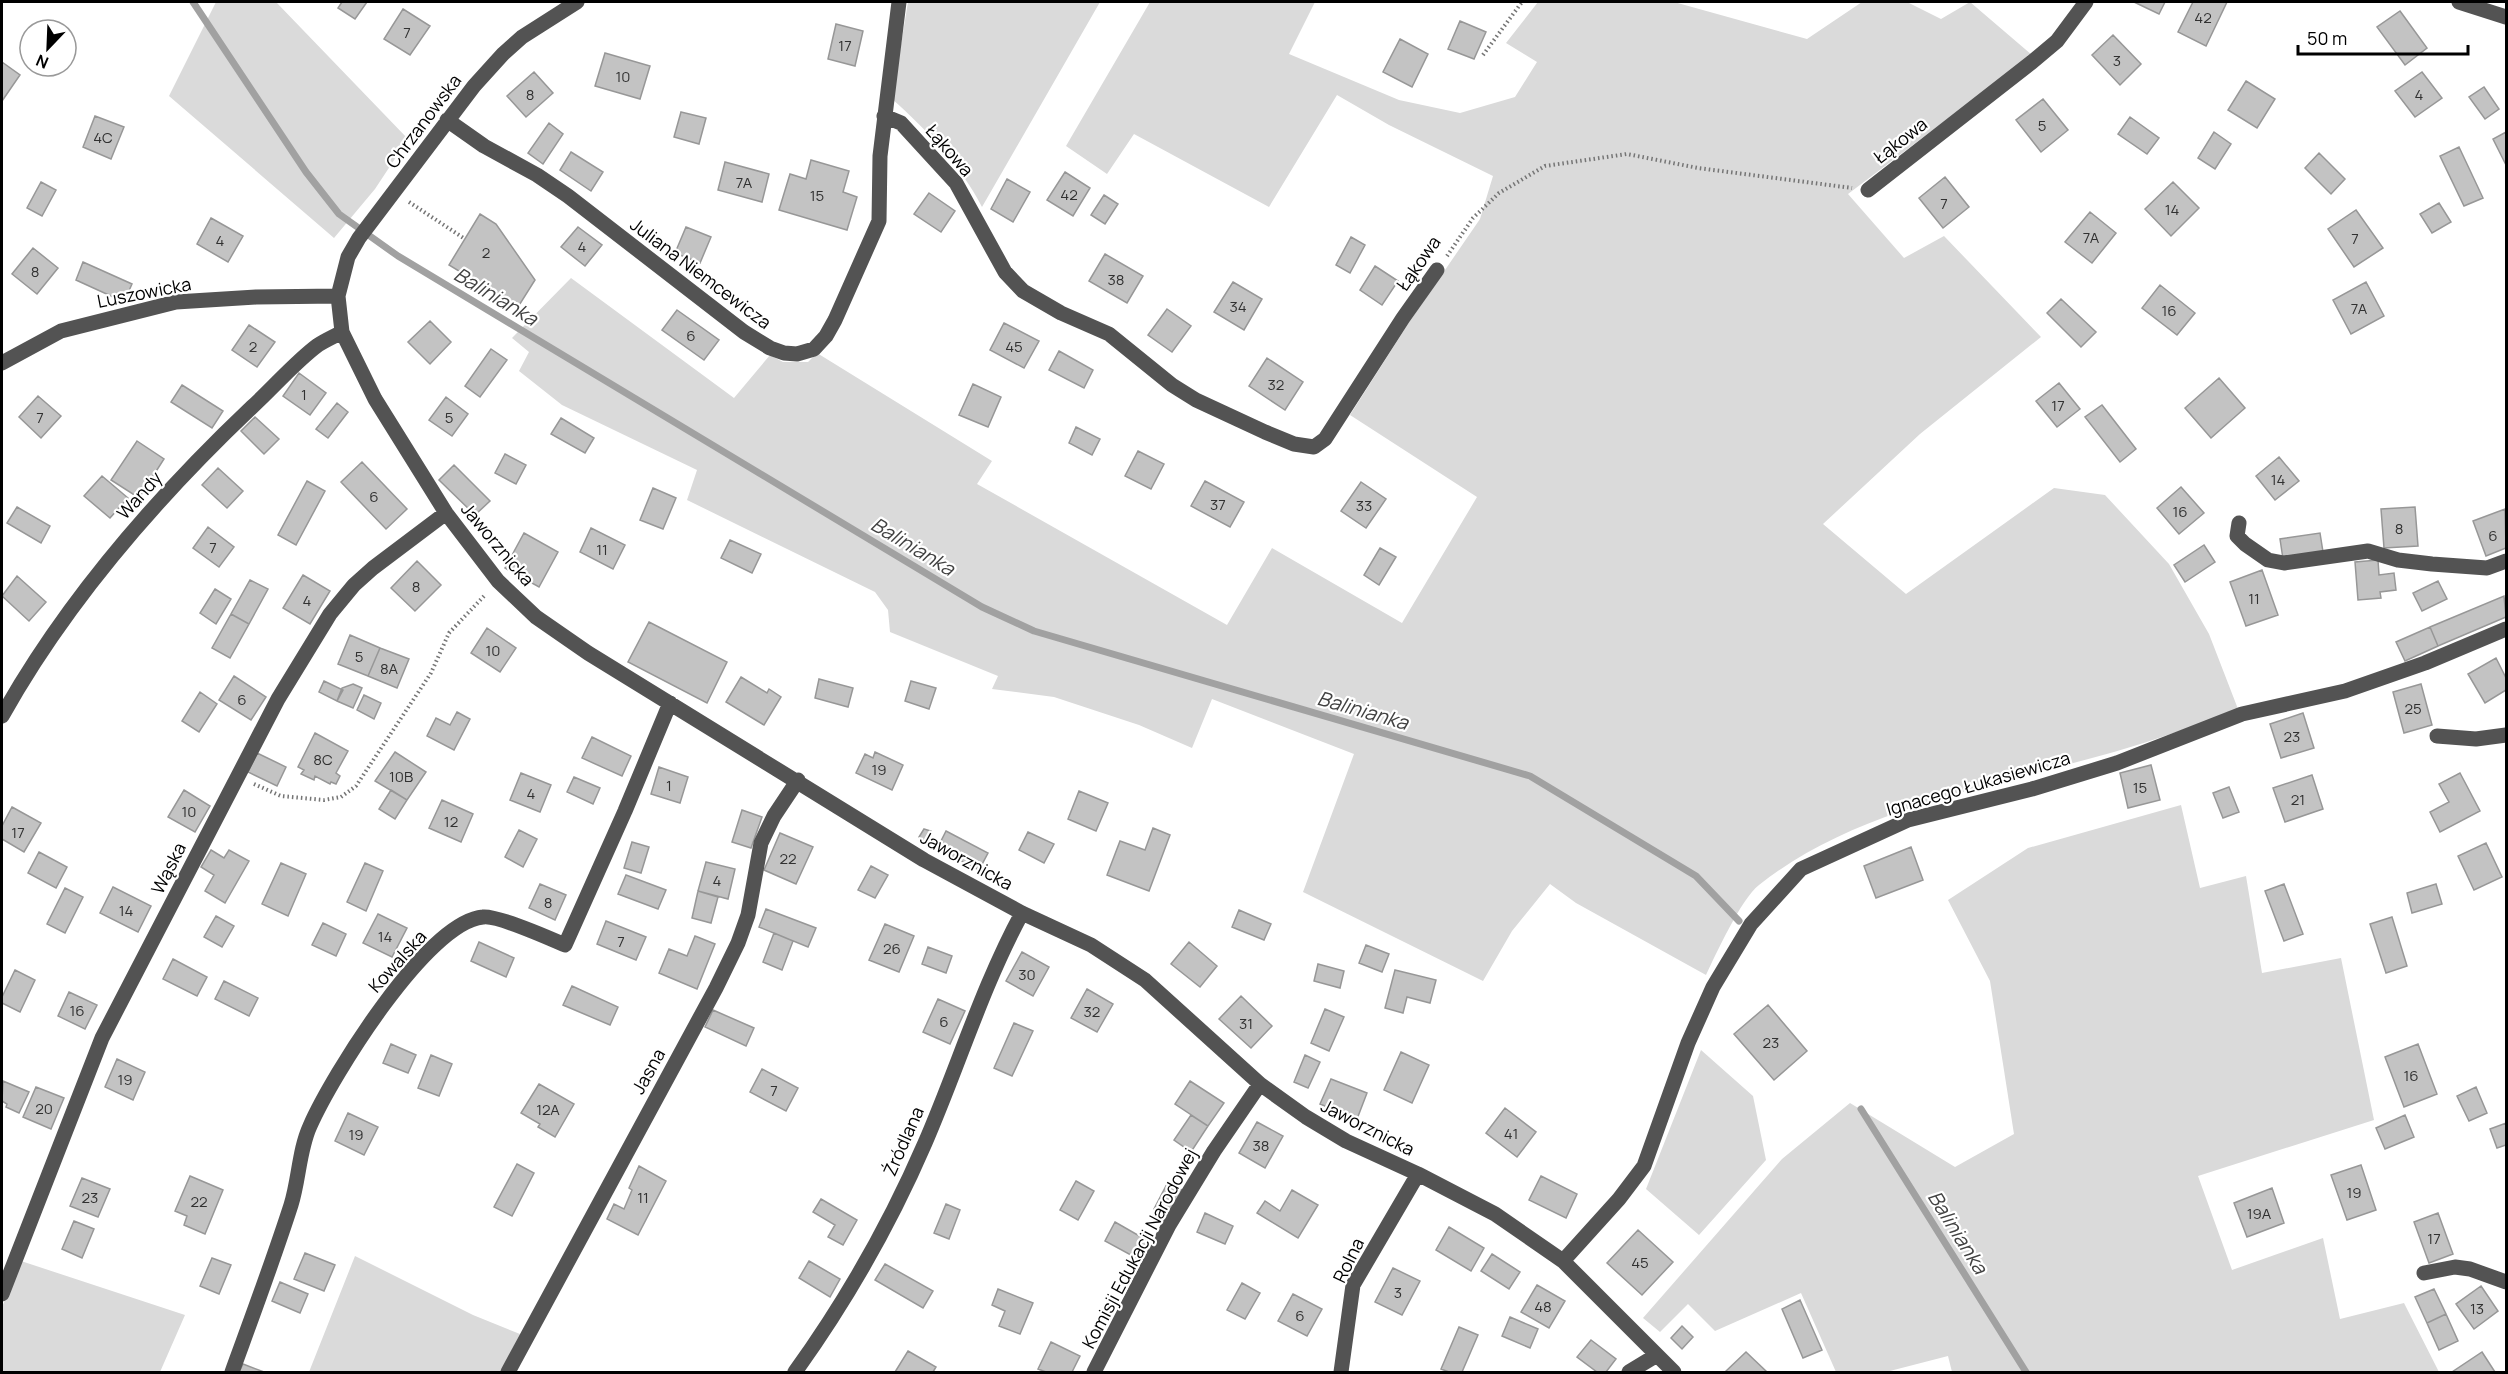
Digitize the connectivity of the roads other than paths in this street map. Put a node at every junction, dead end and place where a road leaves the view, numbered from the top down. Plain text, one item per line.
1 (578, 2) edge
2 (899, 2) edge
3 (2086, 2) edge
4 (2459, 2) edge
5 (2506, 17) edge
6 (884, 116) junction
7 (447, 120) junction
8 (1868, 190) road end
9 (1437, 270) road end
10 (338, 296) junction
11 (342, 332) junction
12 (2, 363) edge
13 (446, 513) junction
14 (2239, 523) dead end
15 (2506, 561) edge
16 (2506, 630) edge
17 (670, 704) junction
18 (2, 717) edge
19 (2506, 735) edge
20 (2437, 736) dead end
21 (798, 780) junction
22 (1022, 913) junction
23 (1260, 1084) junction
24 (1418, 1174) junction
25 (1563, 1261) junction
26 (2424, 1273) dead end
27 (2506, 1282) edge
28 (2, 1294) edge
29 (1657, 1355) junction
30 (232, 1372) edge
31 (508, 1372) edge
32 (795, 1372) edge
33 (1094, 1372) edge
34 (1341, 1372) edge
35 (1629, 1372) edge
36 (1674, 1372) edge

1 - 7 street, Chrzanowska
2 - 6 street, Juliana Niemcewicza
3 - 8 street, Łąkowa
4 - 5 street
6 - 7 street, Juliana Niemcewicza
6 - 9 street, Łąkowa
7 - 10 street, Chrzanowska
10 - 11 street, Jaworznicka
10 - 12 street, Luszowicka
11 - 13 street, Jaworznicka
11 - 18 street, Wandy
13 - 17 street, Jaworznicka
13 - 28 street, Wąska
14 - 15 street
16 - 25 street, Ignacego Łukasiewicza
17 - 21 street, Jaworznicka
17 - 30 street, Kowalska
19 - 20 street
21 - 22 street, Jaworznicka
21 - 31 street, Jasna
22 - 23 street, Jaworznicka
22 - 32 street, Źródlana
23 - 24 street, Jaworznicka
23 - 33 street, Komisji Edukacji Narodowej
24 - 25 street, Jaworznicka
24 - 34 street, Rolna
25 - 29 street, Jaworznicka
26 - 27 street
29 - 35 street
29 - 36 street, Jaworznicka

